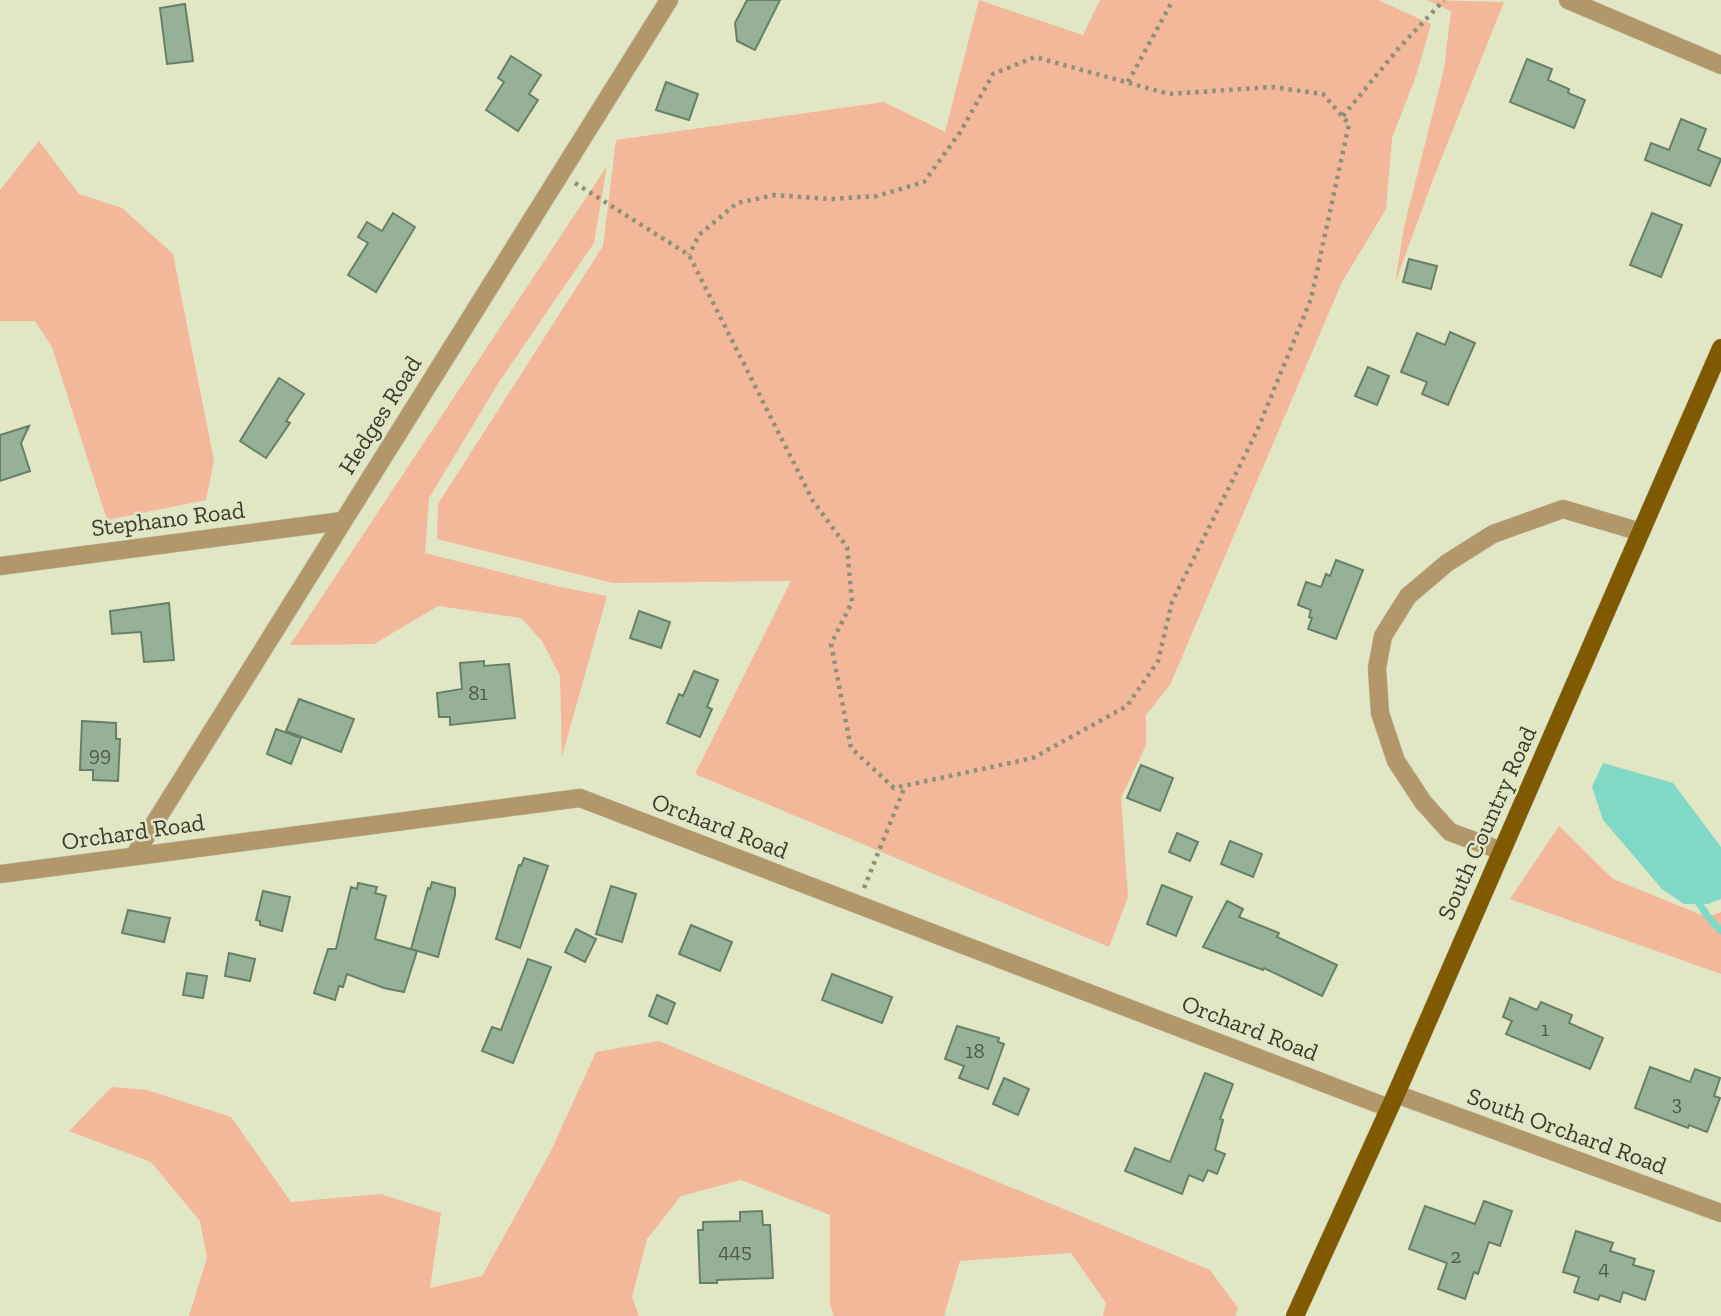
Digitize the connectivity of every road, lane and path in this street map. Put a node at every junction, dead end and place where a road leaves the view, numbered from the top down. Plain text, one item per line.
1 (669, 0) edge
2 (1173, 0) edge
3 (1444, 0) edge
4 (1568, 0) edge
5 (1721, 65) edge
6 (1128, 82) junction
7 (1343, 116) junction
8 (560, 173) junction
9 (689, 256) junction
10 (1721, 348) edge
11 (342, 521) junction
12 (1641, 532) junction
13 (0, 566) edge
14 (905, 785) junction
15 (1502, 851) junction
16 (134, 856) junction
17 (0, 874) edge
18 (857, 905) junction
19 (1392, 1101) junction
20 (1721, 1213) edge
21 (1295, 1316) edge

1 - 8 street, Hedges Road
2 - 6 path
3 - 7 path
4 - 5 street
6 - 7 path
6 - 9 path
7 - 14 path
8 - 9 path
8 - 11 street, Hedges Road
9 - 14 path
10 - 12 main road, South Country Road
11 - 13 street, Stephano Road
11 - 16 street, Hedges Road
12 - 15 main road, South Country Road
12 - 15 street
14 - 18 path
15 - 19 main road, South Country Road
16 - 17 street, Orchard Road
16 - 18 street, Orchard Road
18 - 19 street, Orchard Road
19 - 20 street, South Orchard Road
19 - 21 main road, South Country Road

